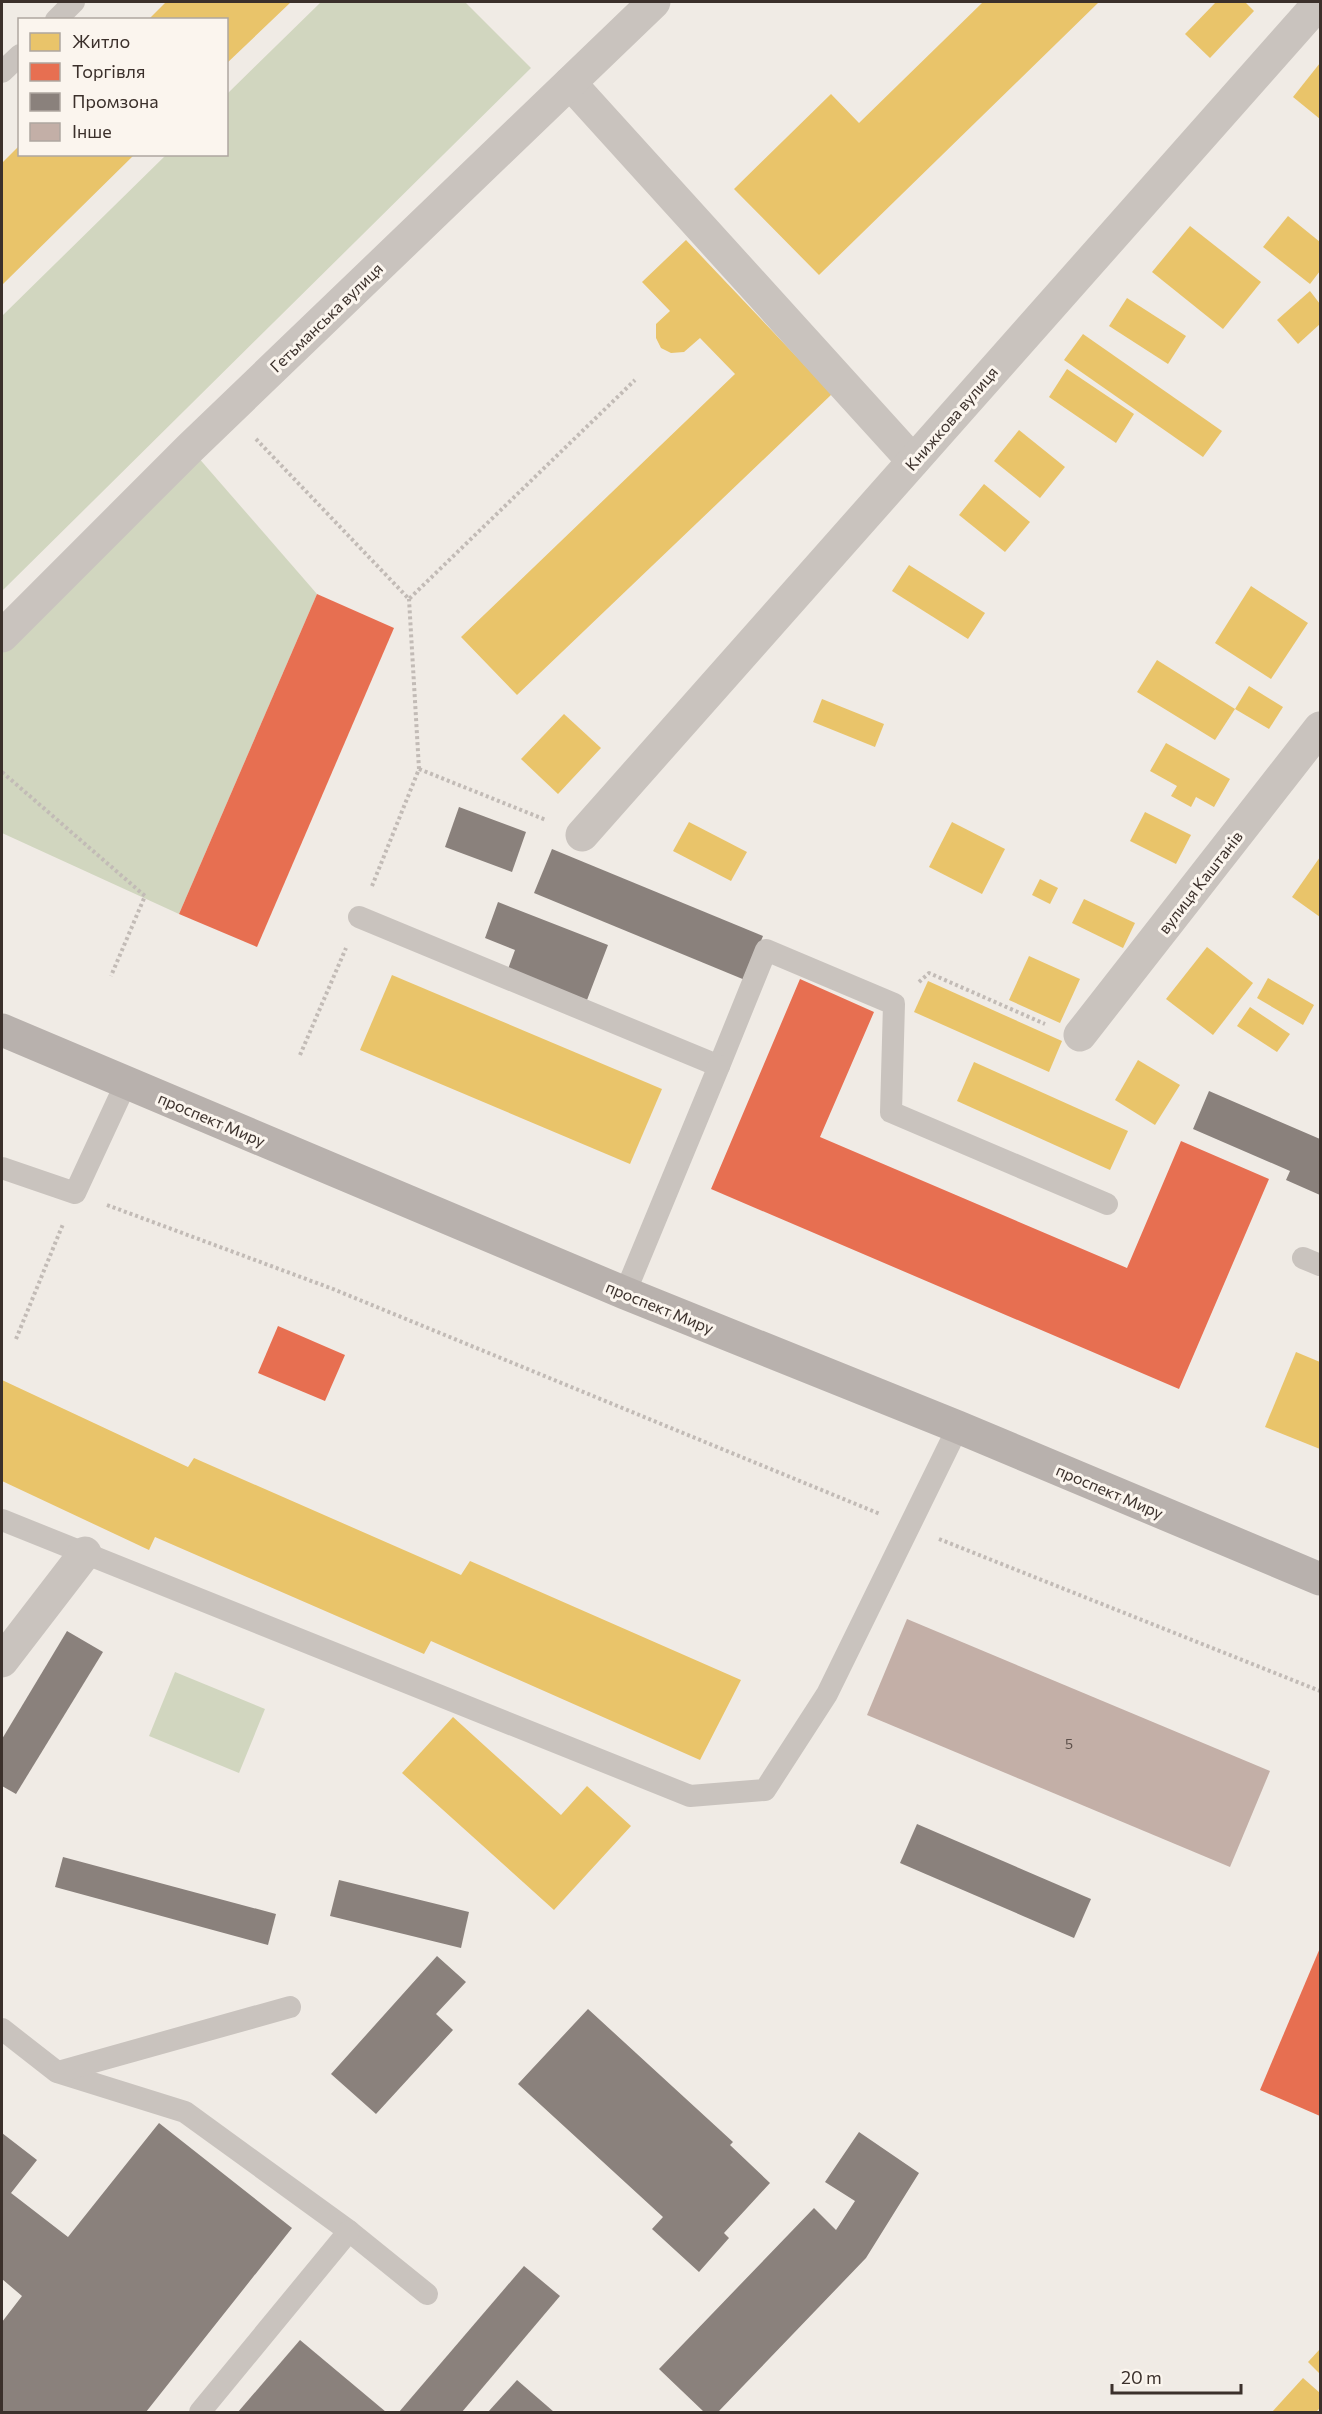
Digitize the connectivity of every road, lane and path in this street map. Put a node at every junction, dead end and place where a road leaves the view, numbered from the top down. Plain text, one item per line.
1 (74, 2) edge
2 (654, 2) edge
3 (1320, 2) edge
4 (58, 18) edge
5 (18, 57) edge
6 (2, 72) edge
7 (570, 83) junction
8 (635, 380) dead end
9 (229, 411) junction
10 (913, 461) junction
11 (409, 599) junction
12 (4, 628) edge
13 (1320, 728) edge
14 (419, 769) junction
15 (2, 772) edge
16 (582, 835) joint
17 (359, 917) junction
18 (111, 976) dead end
19 (894, 1004) junction
20 (2, 1030) edge
21 (1080, 1035) joint
22 (300, 1055) dead end
23 (718, 1066) junction
24 (126, 1083) junction
25 (2, 1168) edge
26 (75, 1193) junction
27 (1107, 1204) dead end
28 (625, 1293) junction
29 (16, 1339) dead end
30 (958, 1427) junction
31 (2, 1520) edge
32 (909, 1527) junction
33 (85, 1553) junction
34 (1320, 1579) edge
35 (2, 1661) edge
36 (1320, 1690) edge
37 (290, 2007) dead end
38 (2, 2029) edge
39 (57, 2072) junction
40 (349, 2231) junction
41 (427, 2294) dead end
42 (200, 2412) edge

1 - 4 lane
2 - 7 street, Гетьманська вулиця
3 - 10 street, Книжкова вулиця
5 - 6 lane
7 - 9 street, Гетьманська вулиця
7 - 10 street
8 - 11 path
9 - 11 path
9 - 12 street, Гетьманська вулиця
10 - 16 street, Книжкова вулиця
11 - 14 path
13 - 21 street, вулиця Каштанів
14 - 16 path
14 - 17 path
15 - 18 path
17 - 22 path
17 - 23 lane
19 - 21 path
19 - 23 lane
19 - 27 lane
20 - 24 main road, проспект Миру
23 - 28 lane
24 - 26 lane
24 - 28 main road, проспект Миру
25 - 26 lane
26 - 29 path
26 - 32 path
28 - 30 main road, проспект Миру
30 - 32 lane
30 - 34 main road, проспект Миру
31 - 33 lane
32 - 33 lane
32 - 36 path
33 - 35 street
37 - 39 lane
38 - 39 lane
39 - 40 lane
40 - 41 lane
40 - 42 lane

